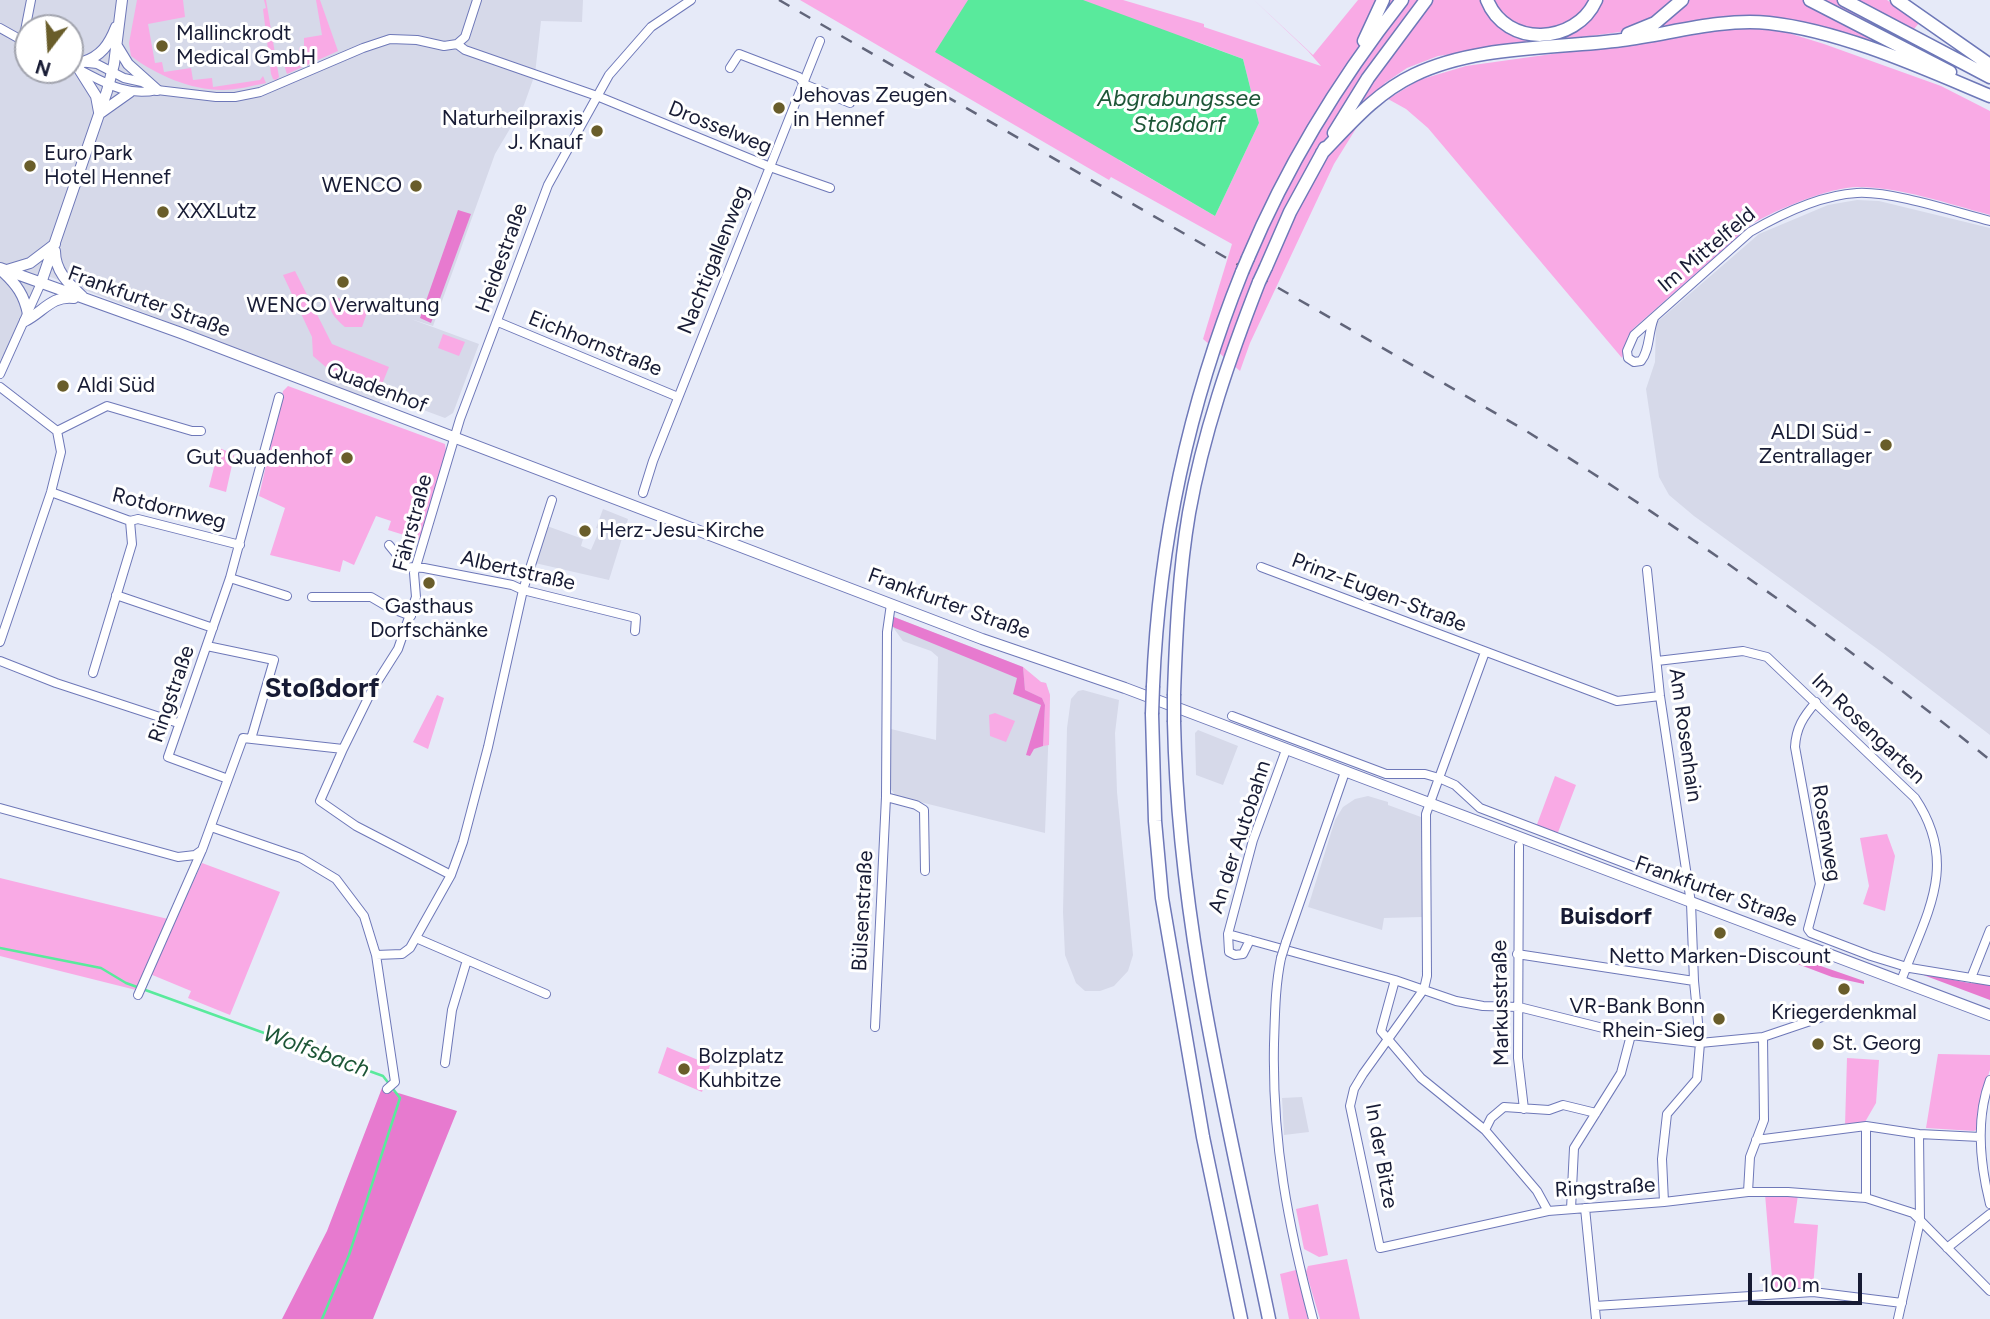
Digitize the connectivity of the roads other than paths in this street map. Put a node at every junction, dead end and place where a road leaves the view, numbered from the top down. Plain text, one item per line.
1 (122, 0) edge
2 (477, 0) edge
3 (691, 0) edge
4 (1383, 0) edge
5 (1402, 0) edge
6 (1426, 0) edge
7 (1487, 0) edge
8 (1596, 0) edge
9 (1682, 0) edge
10 (1810, 0) edge
11 (1844, 0) edge
12 (1897, 0) edge
13 (121, 14) junction
14 (820, 41) dead end
15 (1601, 43) junction
16 (457, 44) junction
17 (117, 46) junction
18 (84, 61) edge
19 (1990, 65) edge
20 (1351, 67) junction
21 (84, 68) edge
22 (730, 68) dead end
23 (1990, 77) edge
24 (84, 78) edge
25 (110, 78) junction
26 (804, 84) junction
27 (157, 90) junction
28 (130, 92) junction
29 (1990, 95) edge
30 (597, 96) junction
31 (850, 103) dead end
32 (99, 115) junction
33 (1322, 153) junction
34 (770, 167) junction
35 (830, 188) dead end
36 (1990, 221) edge
37 (55, 243) junction
38 (2, 269) edge
39 (41, 283) junction
40 (85, 300) junction
41 (27, 317) junction
42 (1654, 318) junction
43 (498, 322) junction
44 (285, 373) joint
45 (0, 374) edge
46 (0, 387) edge
47 (279, 397) dead end
48 (678, 397) junction
49 (57, 431) junction
50 (201, 431) dead end
51 (455, 438) junction
52 (51, 492) junction
53 (643, 493) dead end
54 (552, 500) dead end
55 (130, 522) junction
56 (240, 545) junction
57 (389, 545) dead end
58 (1261, 567) dead end
59 (415, 568) junction
60 (1647, 570) dead end
61 (230, 578) junction
62 (523, 590) junction
63 (116, 595) junction
64 (287, 596) dead end
65 (312, 597) dead end
66 (891, 604) junction
67 (411, 616) junction
68 (213, 628) junction
69 (635, 631) dead end
70 (0, 642) edge
71 (207, 646) junction
72 (1485, 652) junction
73 (0, 661) edge
74 (1657, 661) junction
75 (93, 673) dead end
76 (1660, 696) junction
77 (1816, 702) junction
78 (1232, 716) dead end
79 (178, 723) junction
80 (251, 739) junction
81 (343, 750) junction
82 (1286, 750) junction
83 (1345, 772) junction
84 (1439, 778) junction
85 (228, 779) junction
86 (886, 797) junction
87 (1430, 803) junction
88 (0, 808) edge
89 (211, 827) junction
90 (1519, 846) dead end
91 (202, 850) junction
92 (1634, 867) dead end
93 (925, 871) dead end
94 (451, 875) junction
95 (1691, 904) junction
96 (1990, 930) edge
97 (1228, 934) junction
98 (416, 938) junction
99 (1250, 940) junction
100 (1517, 954) junction
101 (376, 955) junction
102 (467, 960) junction
103 (1907, 966) junction
104 (1971, 978) junction
105 (1395, 980) junction
106 (1693, 981) junction
107 (1901, 981) junction
108 (1990, 981) edge
109 (1424, 989) junction
110 (547, 994) dead end
111 (138, 995) dead end
112 (1519, 1007) junction
113 (1840, 1011) dead end
114 (1990, 1015) edge
115 (875, 1027) dead end
116 (1631, 1035) junction
117 (1763, 1037) junction
118 (1389, 1039) junction
119 (1700, 1042) junction
120 (444, 1063) dead end
121 (1990, 1080) edge
122 (387, 1088) dead end
123 (1524, 1109) junction
124 (1596, 1112) junction
125 (1866, 1126) junction
126 (1485, 1130) junction
127 (1919, 1134) junction
128 (1980, 1137) junction
129 (1756, 1140) junction
130 (1748, 1192) junction
131 (1866, 1198) junction
132 (1664, 1202) junction
133 (1990, 1204) edge
134 (1585, 1208) junction
135 (1572, 1209) junction
136 (1548, 1211) junction
137 (1990, 1214) edge
138 (1920, 1221) junction
139 (1947, 1248) junction
140 (1990, 1291) edge
141 (1902, 1303) junction
142 (1595, 1306) junction
143 (1241, 1319) edge
144 (1269, 1319) edge
145 (1313, 1319) edge
146 (1596, 1319) edge
147 (1898, 1319) edge

1 - 13 main road
2 - 16 street
3 - 30 street, Heidestraße
4 - 20 highway
5 - 20 highway
6 - 33 highway
7 - 8 highway
9 - 15 highway
10 - 29 highway
11 - 23 highway
12 - 19 highway
13 - 17 main road
13 - 18 main road
14 - 26 street, Nachtigallenweg
15 - 29 highway
15 - 33 highway
16 - 27 street
16 - 30 street
17 - 25 main road
17 - 27 main road
20 - 143 highway, bridge
21 - 25 street
22 - 26 street
24 - 32 main road
25 - 27 street
25 - 28 street
25 - 32 main road
26 - 31 street
26 - 34 street, Nachtigallenweg
27 - 28 street
28 - 32 main road
30 - 34 street, Drosselweg
30 - 43 street, Heidestraße
32 - 37 main road
33 - 144 highway, bridge
34 - 35 street, Drosselweg
34 - 48 street, Nachtigallenweg
36 - 42 street, Im Mittelfeld
37 - 38 main road
37 - 39 main road
37 - 40 main road
38 - 39 main road, Frankfurter Straße
38 - 41 main road
39 - 40 main road, Frankfurter Straße
39 - 41 street
40 - 41 main road
40 - 44 main road, Frankfurter Straße
41 - 45 street
42 - 42 street, Im Mittelfeld
43 - 48 street, Eichhornstraße
43 - 51 street, Heidestraße
44 - 51 main road, Quadenhof
46 - 49 street
47 - 56 street, Ringstraße
48 - 53 street, Nachtigallenweg
49 - 50 street
49 - 52 street
51 - 59 street, Fährstraße
51 - 66 main road, Frankfurter Straße
52 - 55 street, Rotdornweg
52 - 70 street
54 - 62 street
55 - 56 street, Rotdornweg
55 - 63 street
56 - 61 street, Ringstraße
57 - 59 street
58 - 72 street, Prinz-Eugen-Straße
59 - 62 street, Albertstraße
59 - 67 street, Fährstraße
60 - 74 street, Am Rosenhain
61 - 64 street
61 - 68 street, Ringstraße
62 - 69 street, Albertstraße
62 - 94 street
63 - 68 street
63 - 75 street
65 - 67 street
66 - 82 main road, Frankfurter Straße
66 - 86 street, Bülsenstraße
67 - 81 street, Fährstraße
68 - 71 street, Ringstraße
71 - 79 street, Ringstraße
71 - 80 street
72 - 76 street, Prinz-Eugen-Straße
72 - 84 street, Prinz-Eugen-Straße
73 - 79 street
74 - 76 street, Am Rosenhain
74 - 77 street, Im Rosengarten
76 - 95 street, Am Rosenhain
77 - 103 street, Im Rosengarten
77 - 103 street, Rosenweg
78 - 84 street, Frankfurter Straße
79 - 85 street, Ringstraße
80 - 81 street
80 - 85 street
81 - 94 street, Fährstraße
82 - 83 main road, Frankfurter Straße
82 - 97 street, An der Autobahn
83 - 87 main road, Frankfurter Straße
83 - 145 street, bridge
84 - 87 street
84 - 92 street, Frankfurter Straße
85 - 89 street
86 - 93 street
86 - 115 street, Bülsenstraße
87 - 95 main road, Frankfurter Straße
87 - 109 street
88 - 91 street
89 - 91 street
89 - 101 street
90 - 100 street, Markusstraße
91 - 111 street
94 - 98 street
95 - 106 street, Am Rosenhain
95 - 107 main road, Frankfurter Straße
96 - 104 street
97 - 99 street
97 - 99 street
98 - 101 street
98 - 102 street
99 - 105 street
100 - 106 street
100 - 112 street, Markusstraße
101 - 122 street
102 - 110 street
102 - 120 street
103 - 104 street, Rosenweg
103 - 107 street, Im Rosengarten
104 - 108 street, Rosenweg
105 - 109 street
105 - 118 street
106 - 119 street, Am Rosenhain
107 - 114 main road, Frankfurter Straße
109 - 112 street
109 - 118 street
112 - 116 street
112 - 123 street, Markusstraße
113 - 117 street
116 - 119 street
116 - 124 street
117 - 119 street
117 - 129 street
118 - 126 street, Ringstraße
118 - 136 street, In der Bitze
119 - 132 street, Am Rosenhain
121 - 128 street
123 - 124 street
123 - 126 street
124 - 135 street
125 - 127 street
125 - 129 street
125 - 131 street
126 - 136 street, Ringstraße
127 - 128 street
127 - 138 street
128 - 133 street
129 - 130 street
130 - 131 street, Ringstraße
130 - 132 street, Ringstraße
131 - 138 street, Ringstraße
132 - 134 street, Ringstraße
134 - 135 street, Ringstraße
134 - 142 street
135 - 136 street, Ringstraße
137 - 139 street
138 - 139 street, Ringstraße
138 - 141 street
139 - 140 street, Ringstraße
141 - 142 street
141 - 147 street
142 - 146 street

